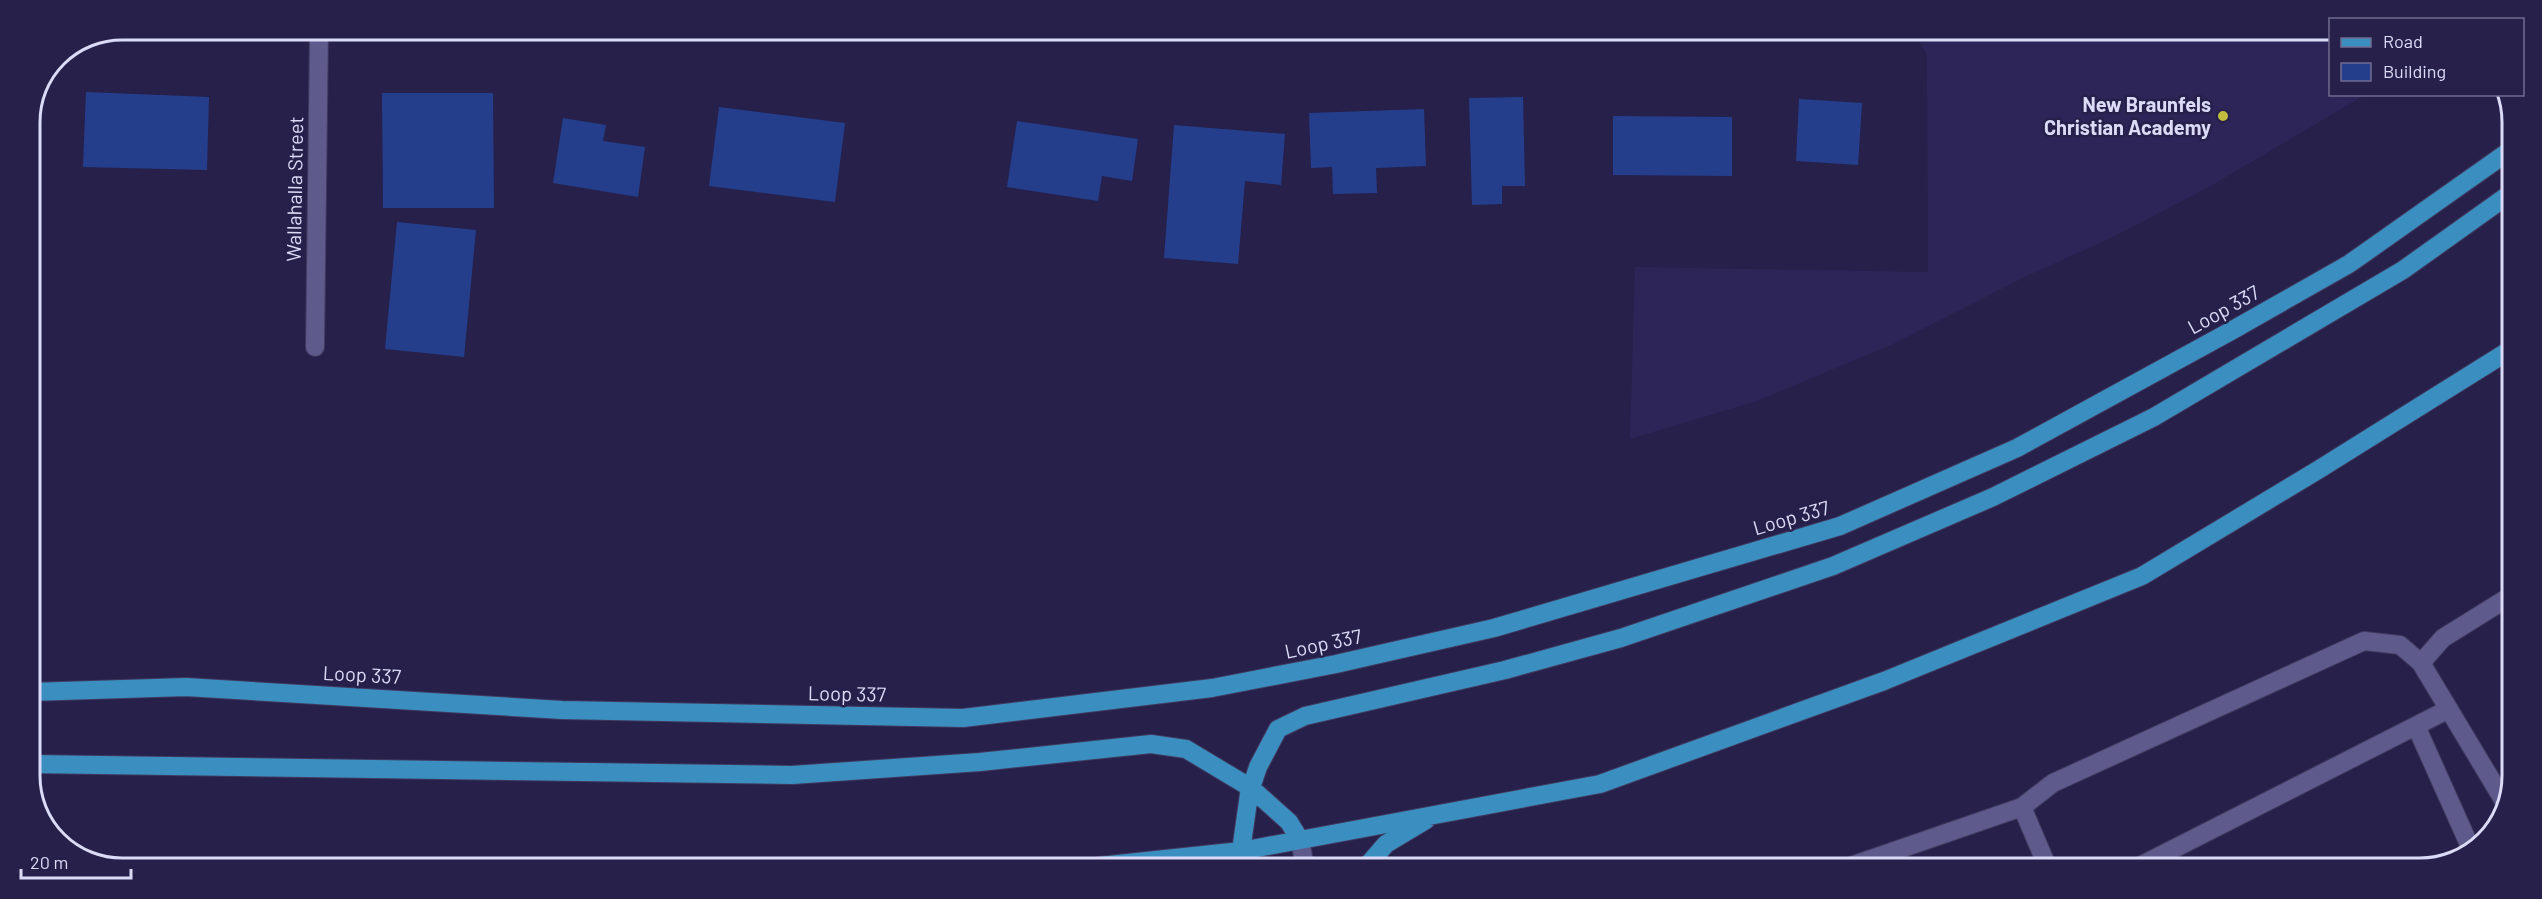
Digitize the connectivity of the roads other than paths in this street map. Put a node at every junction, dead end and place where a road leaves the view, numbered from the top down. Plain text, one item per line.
1 (319, 40) edge
2 (2501, 157) edge
3 (2501, 200) edge
4 (315, 347) dead end
5 (2501, 355) edge
6 (2502, 602) edge
7 (2421, 663) junction
8 (41, 692) edge
9 (2449, 709) junction
10 (2416, 726) junction
11 (41, 764) edge
12 (1251, 788) junction
13 (2499, 793) edge
14 (2022, 807) junction
15 (1435, 814) junction
16 (1300, 840) junction
17 (2468, 843) edge
18 (1244, 858) edge
19 (1247, 858) edge
20 (1303, 858) edge
21 (1374, 858) edge
22 (1874, 858) edge
23 (2044, 858) edge
24 (2156, 858) edge

1 - 4 street, Wallahalla Street
2 - 8 main road, Loop 337
3 - 12 main road
5 - 15 main road
6 - 7 street
7 - 9 street
7 - 14 street
9 - 10 street
9 - 13 street
10 - 17 street
10 - 24 street
11 - 12 main road
12 - 16 main road
12 - 18 main road
14 - 22 street
14 - 23 street
15 - 16 main road
15 - 21 main road
16 - 19 main road
16 - 20 street

